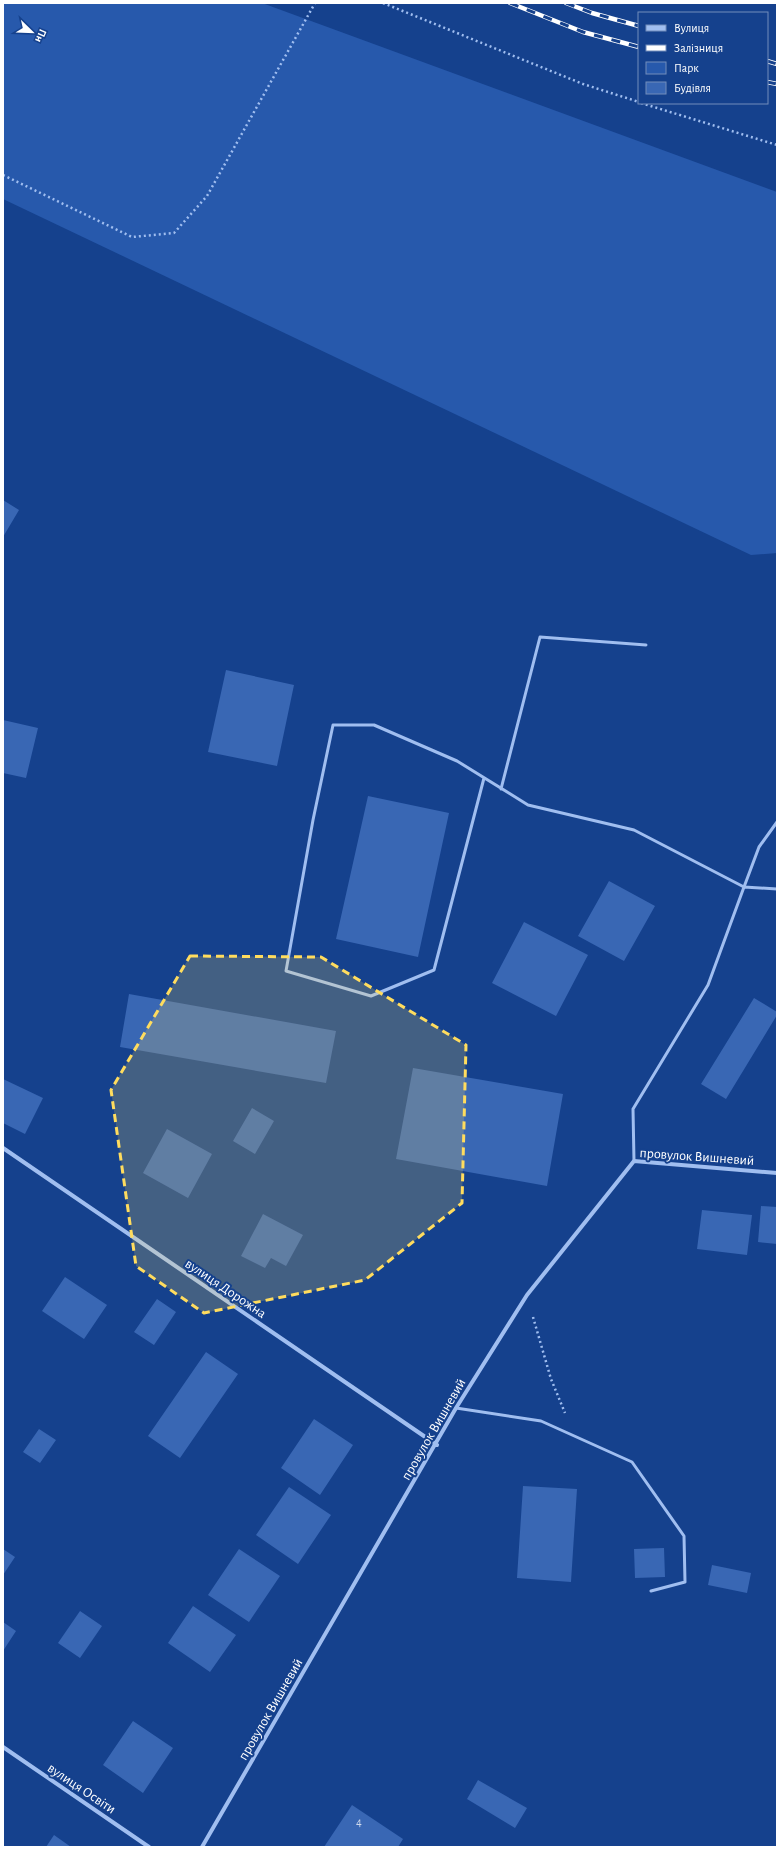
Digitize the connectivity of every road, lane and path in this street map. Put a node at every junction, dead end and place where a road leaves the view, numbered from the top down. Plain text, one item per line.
1 (315, 3) edge
2 (383, 3) edge
3 (638, 102) edge
4 (643, 104) edge
5 (777, 145) edge
6 (3, 175) edge
7 (646, 645) dead end
8 (484, 778) junction
9 (501, 789) junction
10 (777, 822) edge
11 (744, 887) junction
12 (777, 889) edge
13 (3, 1148) edge
14 (634, 1162) junction
15 (777, 1173) edge
16 (527, 1295) junction
17 (456, 1408) junction
18 (574, 1436) junction
19 (437, 1445) junction
20 (651, 1591) dead end
21 (3, 1748) edge
22 (149, 1847) edge
23 (202, 1847) edge

1 - 6 path
2 - 3 path
4 - 5 path
7 - 9 lane
8 - 8 lane
8 - 9 lane
9 - 11 lane
10 - 11 lane
11 - 12 lane
11 - 14 lane
13 - 19 street, вулиця Дорожна
14 - 15 street, провулок Вишневий
14 - 16 street, провулок Вишневий
16 - 17 street, провулок Вишневий
16 - 18 path
17 - 18 lane
17 - 19 street, провулок Вишневий
18 - 20 lane
19 - 23 street, провулок Вишневий
21 - 22 street, вулиця Освіти

